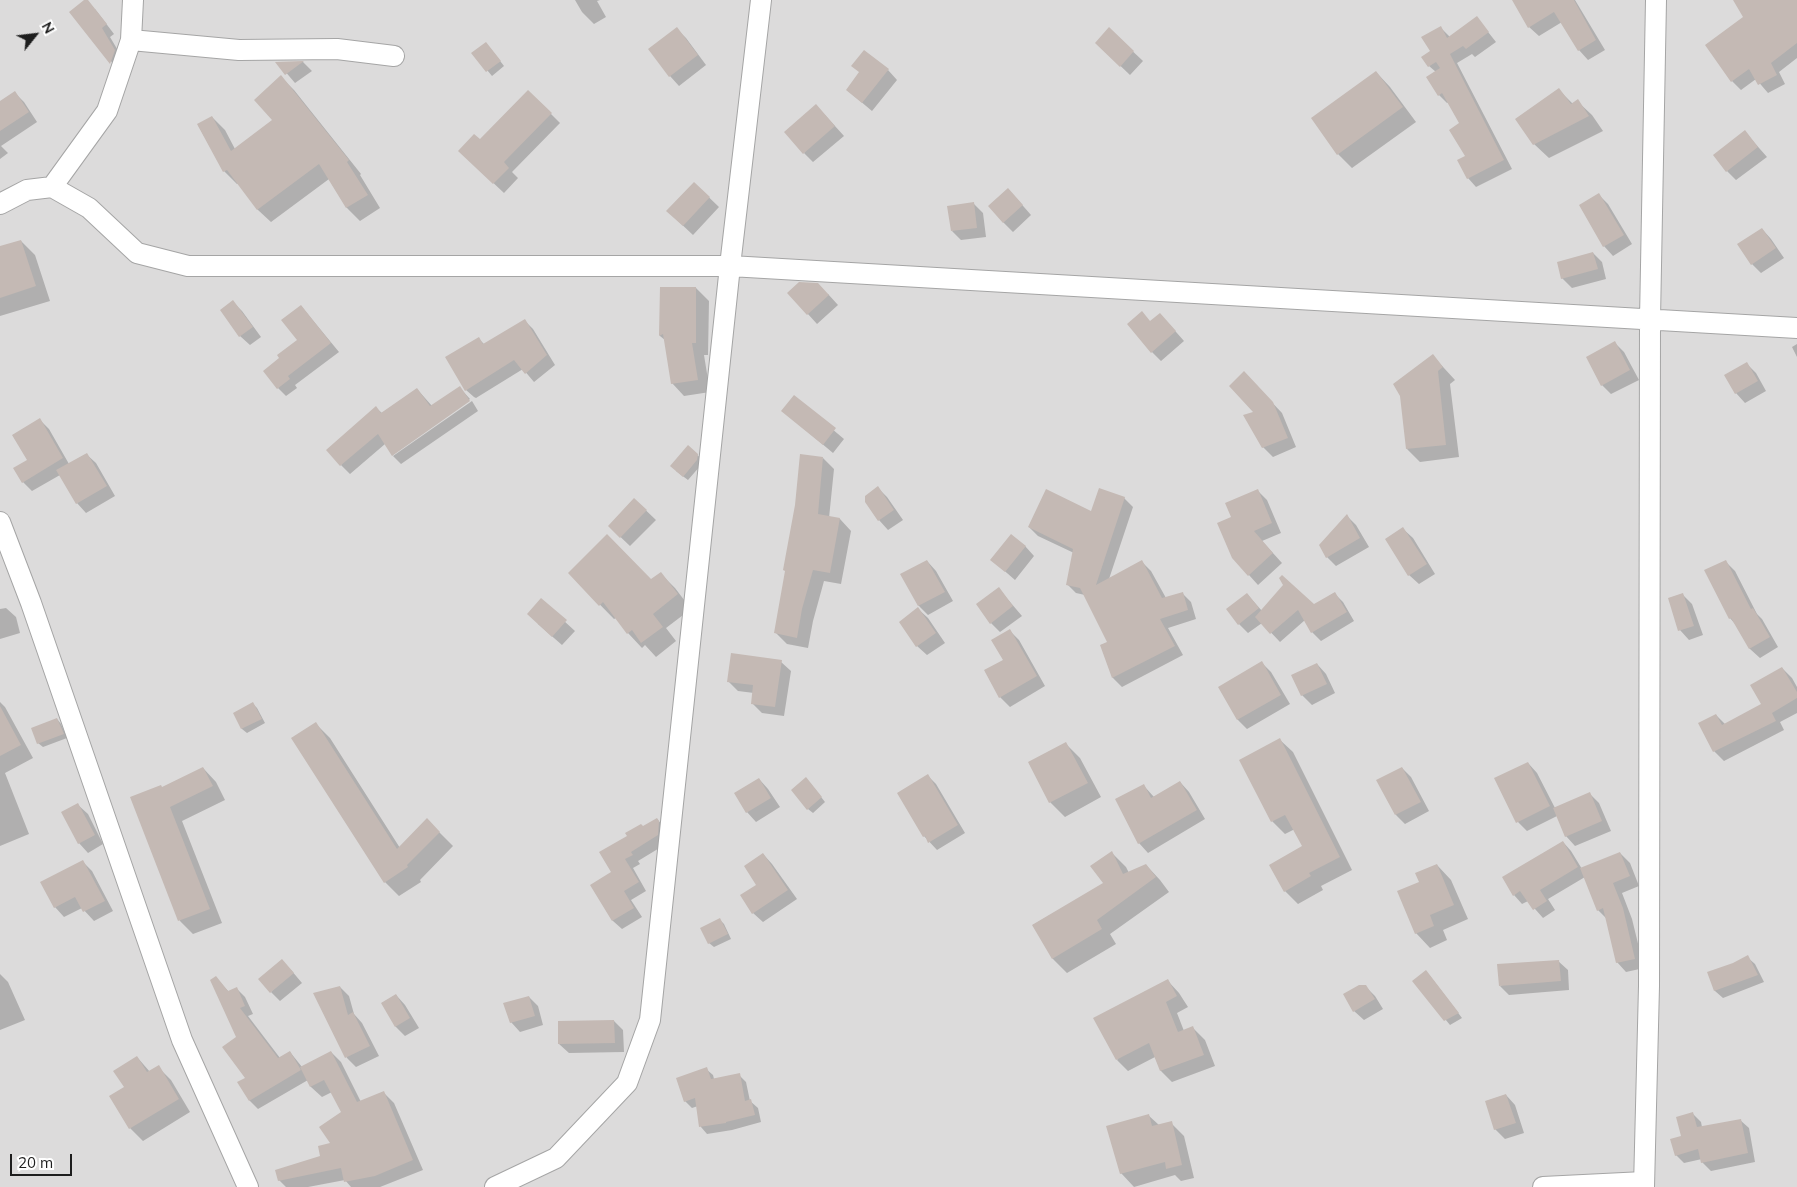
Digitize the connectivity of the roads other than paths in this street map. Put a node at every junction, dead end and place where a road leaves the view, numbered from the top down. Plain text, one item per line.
1 (133, 0) edge
2 (760, 0) edge
3 (1656, 0) edge
4 (131, 40) junction
5 (394, 56) dead end
6 (52, 186) junction
7 (0, 204) edge
8 (730, 266) junction
9 (1650, 319) junction
10 (1797, 328) edge
11 (0, 522) edge
12 (1644, 1184) edge
13 (248, 1187) edge
14 (495, 1187) edge
15 (1543, 1187) edge

1 - 4 street
2 - 8 street
3 - 9 street
4 - 5 street
4 - 6 street
6 - 7 street
6 - 8 street
8 - 9 street
8 - 14 street
9 - 10 street
9 - 12 street
11 - 13 street
12 - 15 street

